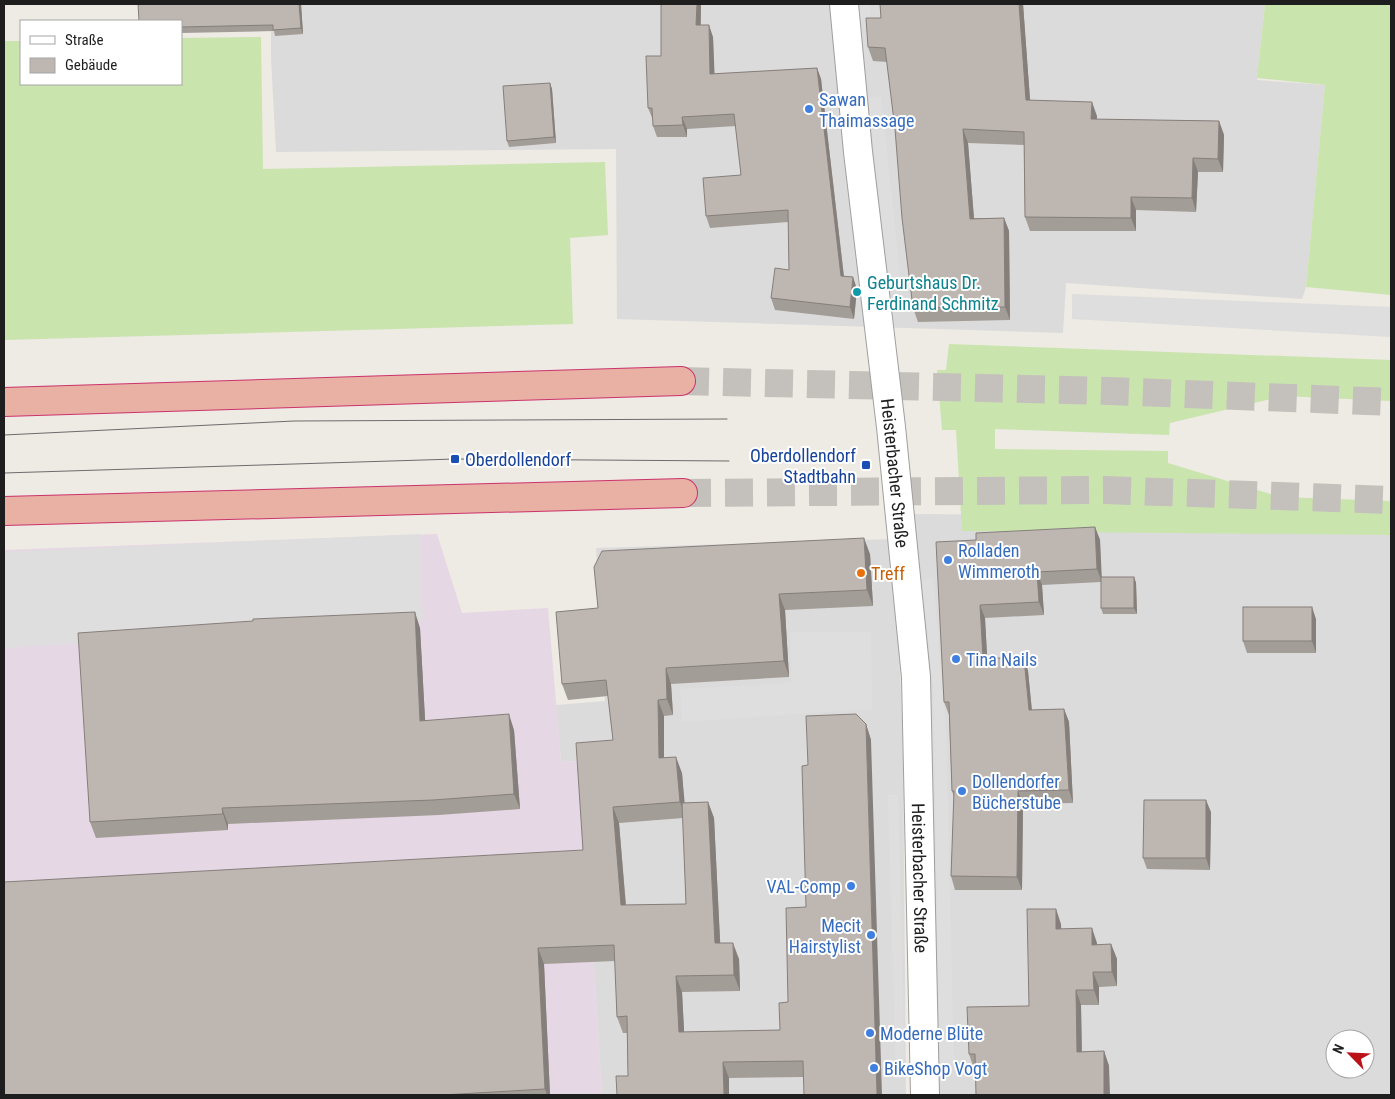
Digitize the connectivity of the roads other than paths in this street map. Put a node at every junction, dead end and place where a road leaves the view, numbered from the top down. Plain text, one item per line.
1 (844, 4) edge
2 (681, 381) tunnel mouth
3 (4, 402) edge
4 (683, 493) tunnel mouth
5 (4, 511) edge
6 (925, 1095) edge

1 - 6 street, Heisterbacher Straße
2 - 3 highway
4 - 5 highway

